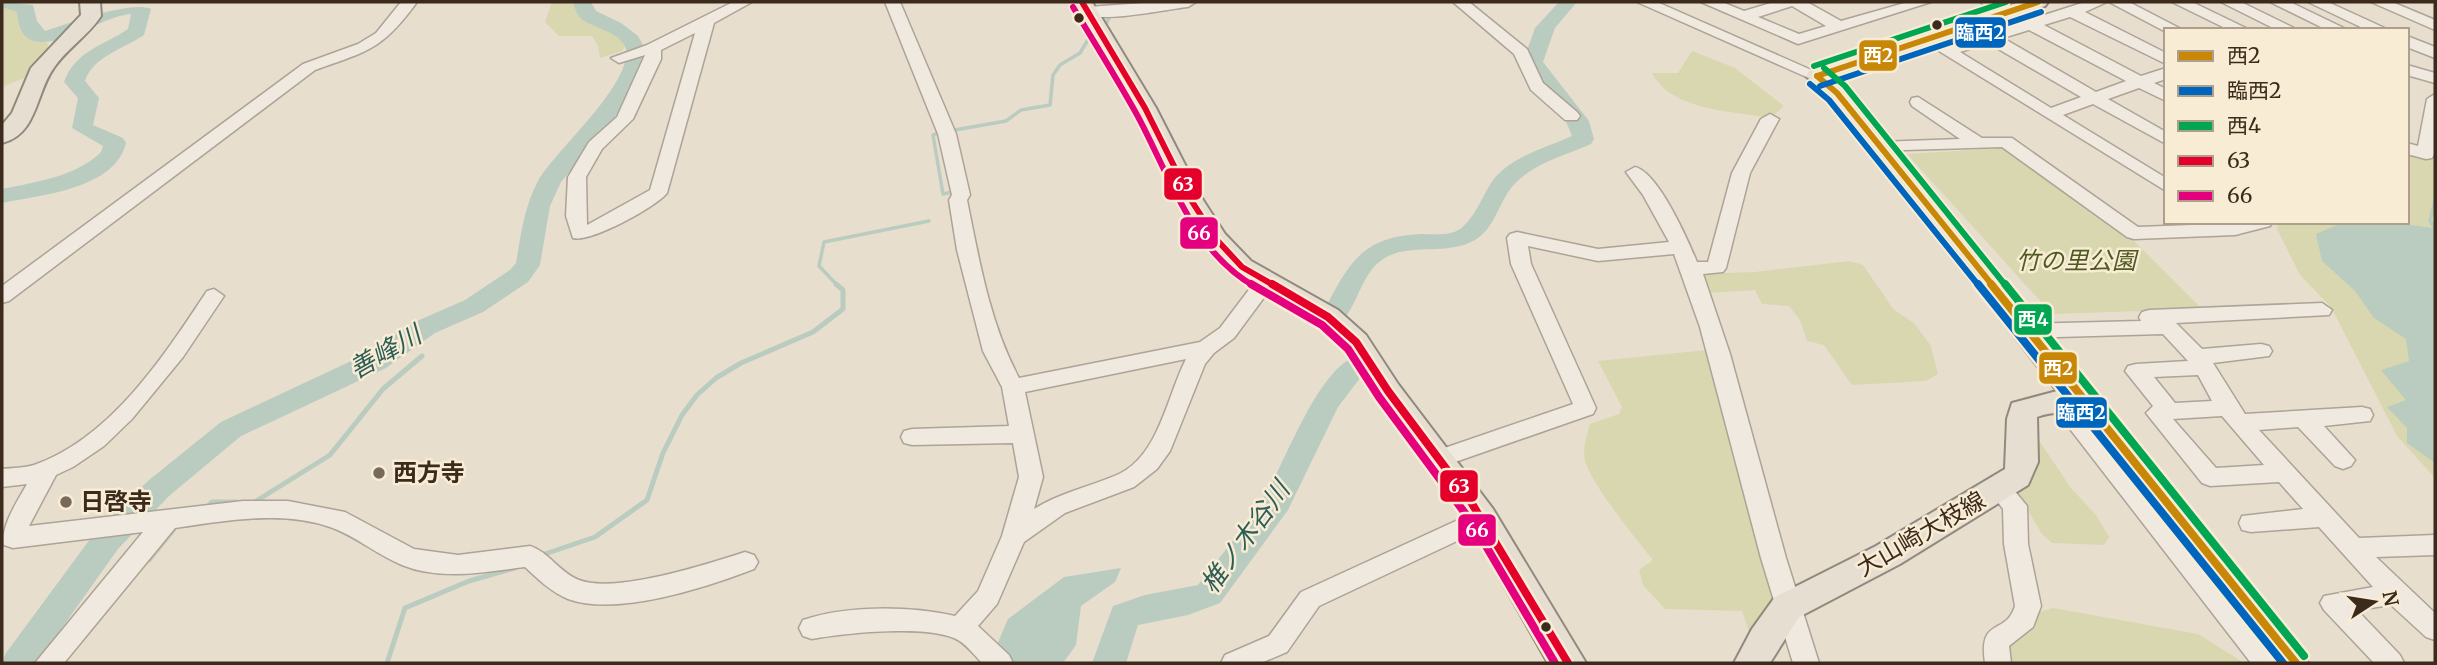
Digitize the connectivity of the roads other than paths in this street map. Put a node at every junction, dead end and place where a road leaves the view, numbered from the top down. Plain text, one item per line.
1 (409, 2) edge
2 (744, 2) edge
3 (892, 2) edge
4 (1188, 2) edge
5 (1460, 2) edge
6 (1645, 2) edge
7 (1709, 2) edge
8 (1789, 2) edge
9 (1796, 2) edge
10 (1859, 2) edge
11 (1923, 2) edge
12 (2038, 2) edge
13 (2100, 2) edge
14 (2117, 2) edge
15 (2180, 2) edge
16 (2229, 2) edge
17 (2278, 2) edge
18 (2316, 2) edge
19 (2379, 2) edge
20 (1997, 6) edge
21 (1085, 7) edge
22 (91, 9) edge
23 (2071, 11) junction
24 (1881, 14) junction
25 (1744, 16) junction
26 (707, 19) junction
27 (2030, 24) junction
28 (2435, 25) edge
29 (1839, 27) junction
30 (2171, 28) edge
31 (2238, 28) edge
32 (2285, 28) edge
33 (2336, 28) edge
34 (2369, 28) edge
35 (1989, 37) junction
36 (2409, 42) edge
37 (649, 49) junction
38 (2435, 53) edge
39 (619, 58) dead end
40 (2164, 58) edge
41 (2409, 71) edge
42 (2164, 74) edge
43 (1817, 76) junction
44 (2435, 78) edge
45 (2140, 82) junction
46 (2164, 95) edge
47 (2095, 98) junction
48 (2435, 99) edge
49 (1918, 102) dead end
50 (2049, 114) junction
51 (1571, 116) dead end
52 (1770, 119) dead end
53 (2, 136) edge
54 (2164, 138) edge
55 (1978, 144) junction
56 (1879, 147) junction
57 (2409, 149) edge
58 (1635, 172) dead end
59 (2164, 185) edge
60 (2230, 225) edge
61 (1685, 258) junction
62 (1264, 284) junction
63 (2, 296) edge
64 (214, 296) dead end
65 (2322, 310) dead end
66 (2023, 328) junction
67 (1206, 348) junction
68 (2261, 351) dead end
69 (2202, 362) junction
70 (1013, 387) junction
71 (2071, 401) junction
72 (2169, 411) junction
73 (2362, 415) dead end
74 (2233, 416) junction
75 (2304, 419) junction
76 (1022, 434) junction
77 (912, 437) dead end
78 (1438, 459) junction
79 (2344, 460) dead end
80 (45, 473) junction
81 (2284, 473) junction
82 (2, 478) edge
83 (2000, 489) junction
84 (2324, 517) junction
85 (1482, 518) junction
86 (162, 520) junction
87 (2251, 523) dead end
88 (1014, 536) junction
89 (2435, 545) edge
90 (2353, 548) junction
91 (745, 562) dead end
92 (2396, 594) junction
93 (1787, 607) junction
94 (812, 628) dead end
95 (960, 628) junction
96 (2435, 629) edge
97 (48, 663) edge
98 (1000, 663) edge
99 (1234, 663) edge
100 (1568, 663) edge
101 (1752, 663) edge
102 (1806, 663) edge
103 (1998, 663) edge
104 (2267, 663) edge
105 (2295, 663) edge
106 (2391, 663) edge

1 - 63 street
2 - 26 street
3 - 70 street
4 - 21 street
5 - 51 street
6 - 43 street
7 - 25 street
8 - 25 street
9 - 29 street
10 - 24 street
11 - 24 street
12 - 20 main road
13 - 23 street
14 - 30 street
15 - 31 street
16 - 32 street
17 - 33 street
18 - 34 street
19 - 28 street
20 - 43 main road
21 - 62 main road
22 - 53 main road
23 - 27 street
23 - 40 street
24 - 29 street
25 - 29 street
26 - 37 street
26 - 37 street
27 - 35 street
27 - 45 street
35 - 47 street
35 - 50 street
36 - 38 street
37 - 39 street
41 - 44 street
42 - 45 street
43 - 56 main road
43 - 71 main road
45 - 46 street
45 - 47 street
47 - 50 street
47 - 54 street
48 - 57 street
49 - 55 street
50 - 59 street
52 - 61 street
55 - 56 street
55 - 60 street
56 - 66 main road
58 - 61 street
61 - 78 street
61 - 93 street
62 - 67 street
62 - 78 main road
64 - 80 street
65 - 66 street
66 - 69 street
66 - 71 main road
67 - 70 street
67 - 88 street
68 - 69 street
69 - 72 street
69 - 74 street
70 - 76 street
71 - 83 main road, 大山崎大枝線
71 - 104 street
71 - 105 street
72 - 74 street
72 - 81 street
73 - 75 street
74 - 75 street
74 - 81 street
75 - 79 street
76 - 77 street
76 - 88 street
78 - 85 main road
80 - 82 street
80 - 86 street
81 - 84 street
83 - 93 main road, 大山崎大枝線
83 - 103 street
84 - 87 street
84 - 90 street
85 - 99 street
85 - 100 main road
86 - 91 street
86 - 97 street
88 - 95 street
89 - 90 street
90 - 92 street
92 - 96 street
92 - 106 street
93 - 101 main road, 大山崎大枝線
93 - 102 street
94 - 95 street
95 - 98 street

